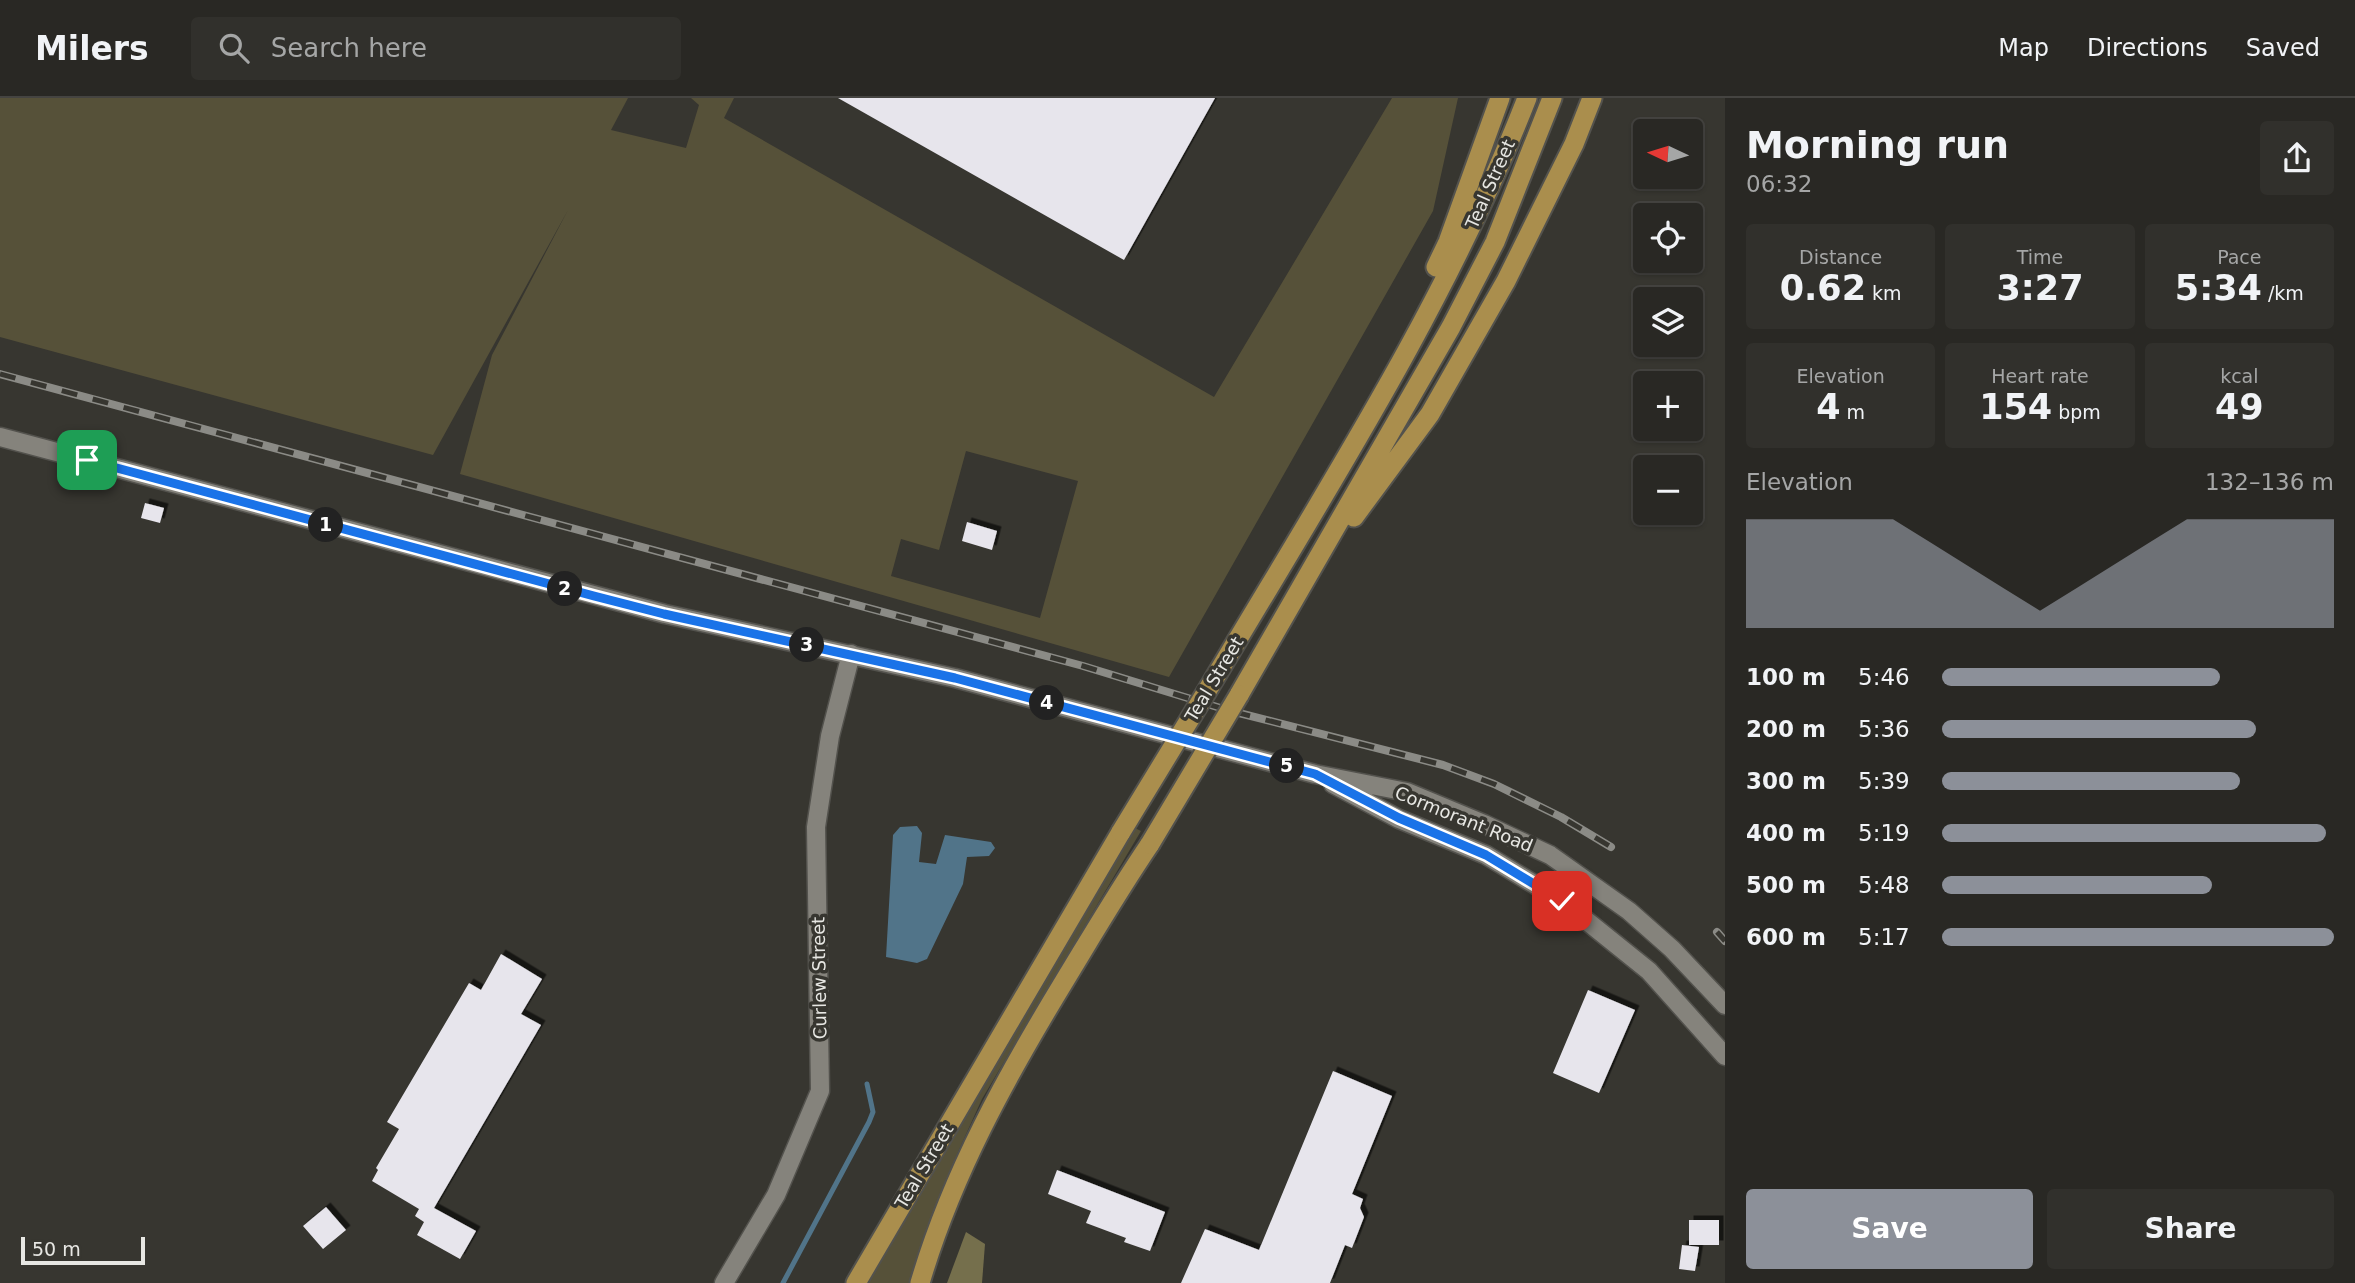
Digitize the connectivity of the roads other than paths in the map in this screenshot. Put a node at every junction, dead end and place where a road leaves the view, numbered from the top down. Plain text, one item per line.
1 (1500, 98) edge
2 (1527, 98) edge
3 (1552, 98) edge
4 (1592, 98) edge
5 (0, 437) edge
6 (1355, 442) junction
7 (1298, 594) junction
8 (850, 654) junction
9 (1315, 774) junction
10 (1725, 1005) edge
11 (1725, 1055) edge
12 (724, 1283) edge
13 (856, 1283) edge
14 (920, 1283) edge

1 - 6 main road
2 - 6 main road, Teal Street
3 - 7 main road, Teal Street
4 - 7 main road
5 - 8 street, Cormorant Road
6 - 13 main road, Teal Street, bridge
7 - 14 main road, Teal Street, bridge
8 - 9 street, Cormorant Road
8 - 12 street, Curlew Street
9 - 10 street, Cormorant Road
9 - 11 street, Cormorant Road

